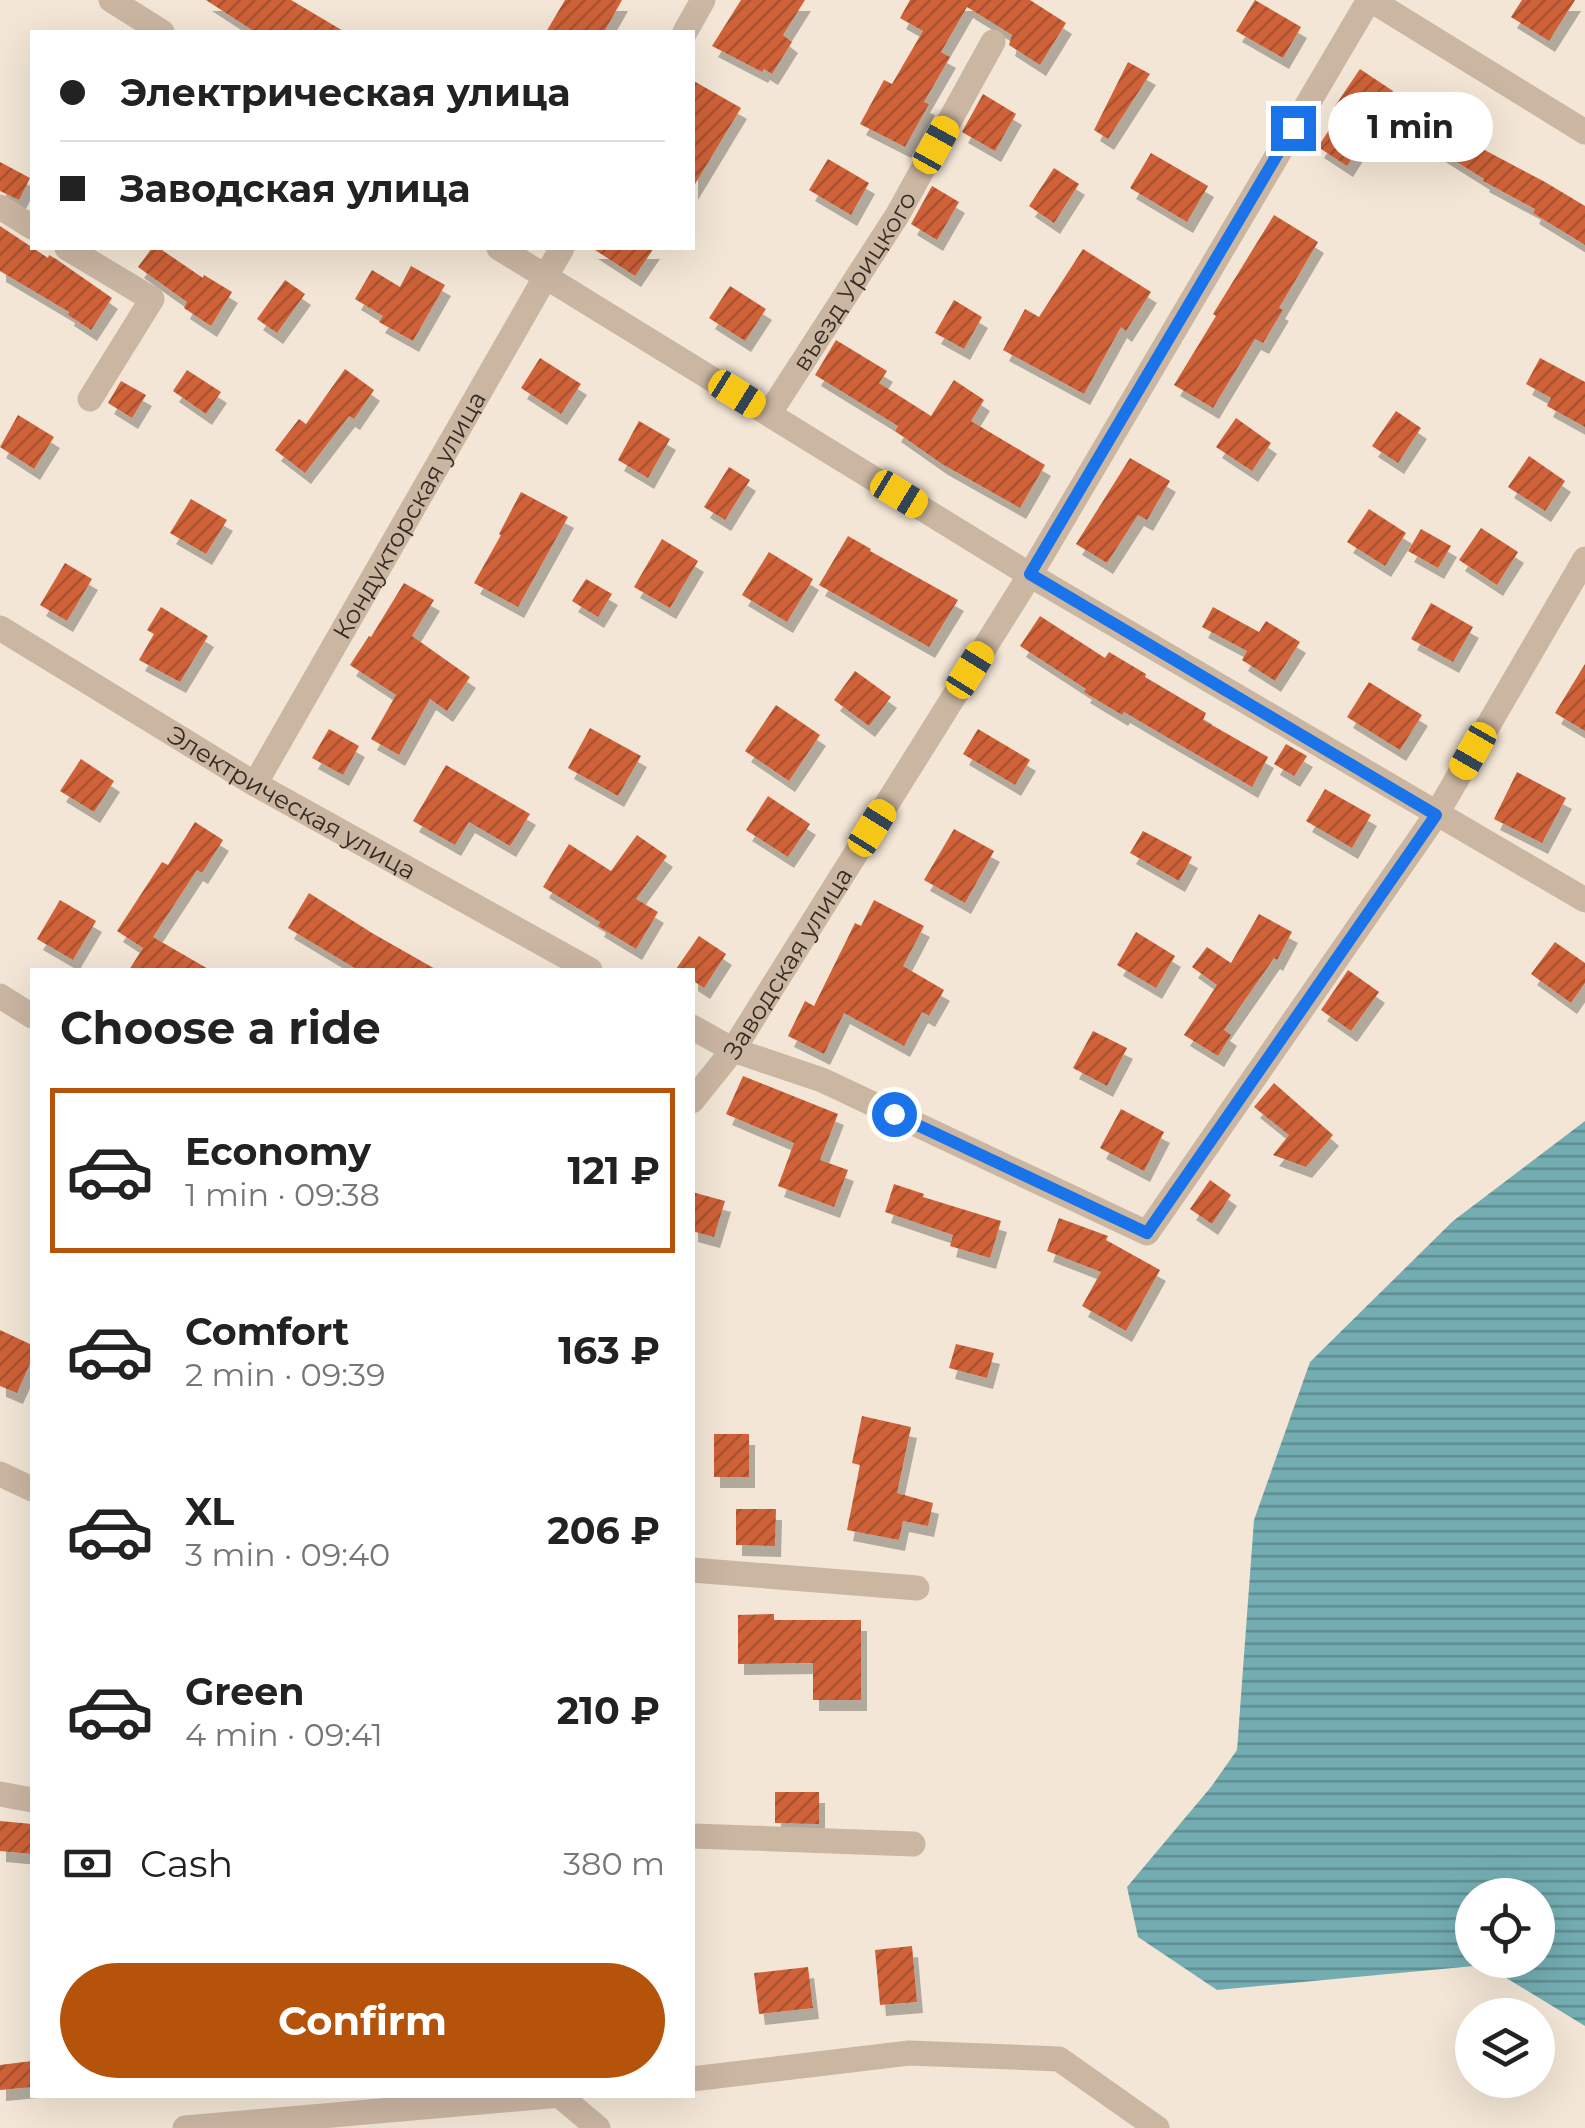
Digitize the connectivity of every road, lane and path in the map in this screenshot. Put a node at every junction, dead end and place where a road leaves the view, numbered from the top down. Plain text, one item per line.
1 (111, 0) edge
2 (703, 0) edge
3 (1370, 0) edge
4 (159, 30) edge
5 (686, 30) edge
6 (993, 42) dead end
7 (1585, 132) edge
8 (0, 207) edge
9 (30, 226) edge
10 (70, 250) edge
11 (502, 250) edge
12 (561, 250) edge
13 (545, 276) junction
14 (90, 400) dead end
15 (769, 414) junction
16 (1585, 559) edge
17 (1030, 574) junction
18 (0, 628) edge
19 (255, 784) junction
20 (1436, 815) junction
21 (1585, 900) edge
22 (586, 968) edge
23 (0, 996) edge
24 (30, 1015) edge
25 (695, 1029) edge
26 (733, 1050) junction
27 (695, 1097) edge
28 (0, 1474) edge
29 (30, 1488) edge
30 (695, 1570) edge
31 (918, 1588) dead end
32 (0, 1794) edge
33 (30, 1800) edge
34 (695, 1836) edge
35 (913, 1844) dead end
36 (695, 2079) edge
37 (489, 2098) edge
38 (563, 2098) edge
39 (348, 2104) edge
40 (185, 2128) edge
41 (598, 2128) edge
42 (1157, 2128) edge

1 - 4 street
2 - 5 street
3 - 7 street
3 - 17 street, Заводская улица
6 - 15 street, въезд Урицкого
8 - 9 street
10 - 14 street
11 - 13 street
12 - 13 street, Кондукторская улица
13 - 15 street
13 - 19 street, Кондукторская улица
15 - 17 street
16 - 20 street
17 - 20 street
17 - 26 street, Заводская улица
18 - 19 street, Электрическая улица
19 - 22 street, Электрическая улица
20 - 21 street
20 - 26 street
23 - 24 street
25 - 26 street
26 - 27 street, Заводская улица
28 - 29 street
30 - 31 street
32 - 33 street
34 - 35 street
36 - 42 street
37 - 39 street
38 - 41 street
39 - 40 street

